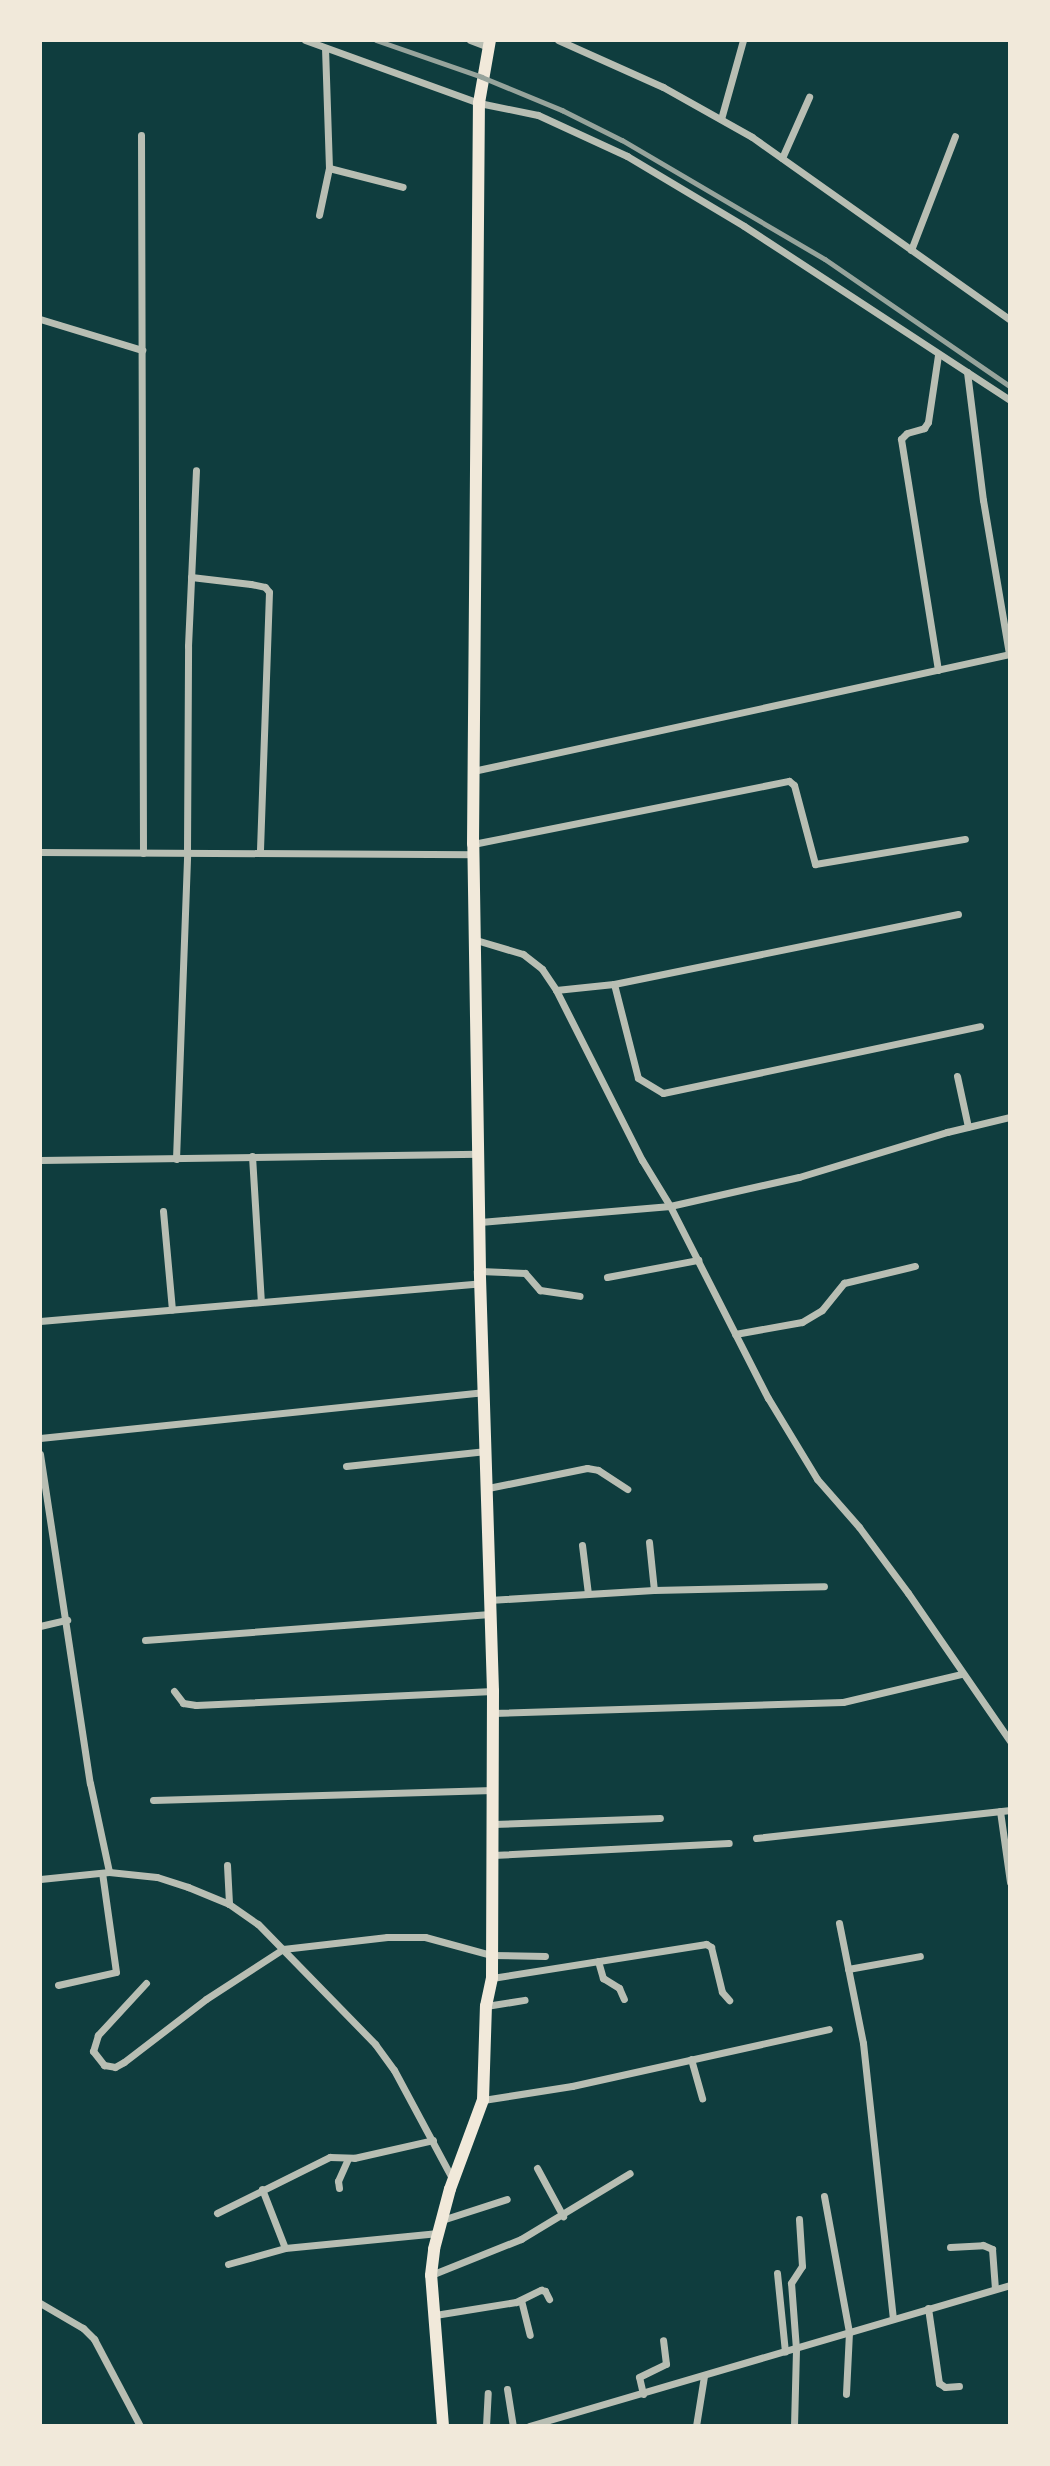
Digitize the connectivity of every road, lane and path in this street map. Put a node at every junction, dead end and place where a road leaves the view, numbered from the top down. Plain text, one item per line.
1 (305, 40) edge
2 (470, 40) edge
3 (558, 40) edge
4 (743, 40) edge
5 (489, 43) edge
6 (325, 48) junction
7 (809, 97) dead end
8 (479, 103) junction
9 (721, 119) junction
10 (142, 135) dead end
11 (955, 136) dead end
12 (782, 158) junction
13 (329, 168) junction
14 (403, 187) dead end
15 (319, 215) dead end
16 (911, 250) junction
17 (40, 319) edge
18 (1010, 320) edge
19 (142, 350) junction
20 (938, 355) junction
21 (967, 372) junction
22 (1010, 400) edge
23 (196, 470) dead end
24 (191, 577) junction
25 (1009, 654) edge
26 (938, 670) junction
27 (473, 771) junction
28 (965, 839) dead end
29 (474, 849) junction
30 (40, 852) edge
31 (187, 852) junction
32 (260, 852) junction
33 (143, 853) junction
34 (958, 914) dead end
35 (476, 940) junction
36 (614, 984) junction
37 (556, 990) junction
38 (979, 1026) dead end
39 (957, 1076) dead end
40 (1010, 1117) edge
41 (968, 1127) junction
42 (480, 1154) junction
43 (252, 1156) junction
44 (176, 1159) junction
45 (40, 1160) edge
46 (670, 1206) junction
47 (163, 1212) dead end
48 (480, 1222) junction
49 (698, 1260) junction
50 (915, 1266) dead end
51 (481, 1277) junction
52 (607, 1277) dead end
53 (580, 1296) dead end
54 (261, 1302) junction
55 (172, 1310) junction
56 (40, 1321) edge
57 (735, 1334) junction
58 (483, 1392) junction
59 (40, 1438) edge
60 (486, 1451) junction
61 (40, 1454) edge
62 (346, 1466) dead end
63 (488, 1488) junction
64 (627, 1489) dead end
65 (44, 1502) edge
66 (649, 1542) dead end
67 (582, 1545) dead end
68 (824, 1586) dead end
69 (654, 1590) junction
70 (588, 1594) junction
71 (489, 1600) junction
72 (490, 1614) junction
73 (67, 1620) junction
74 (40, 1626) edge
75 (145, 1640) dead end
76 (961, 1674) junction
77 (493, 1691) junction
78 (174, 1692) dead end
79 (493, 1713) junction
80 (1010, 1741) edge
81 (493, 1790) junction
82 (153, 1800) dead end
83 (1010, 1810) edge
84 (1000, 1811) junction
85 (660, 1818) dead end
86 (493, 1824) junction
87 (755, 1838) dead end
88 (729, 1843) dead end
89 (493, 1856) junction
90 (226, 1865) dead end
91 (106, 1872) junction
92 (40, 1879) edge
93 (1010, 1882) edge
94 (229, 1904) junction
95 (839, 1923) dead end
96 (283, 1949) junction
97 (491, 1955) junction
98 (545, 1956) dead end
99 (920, 1956) dead end
100 (598, 1961) junction
101 (848, 1969) junction
102 (492, 1978) junction
103 (146, 1983) dead end
104 (58, 1985) dead end
105 (624, 1999) dead end
106 (525, 2000) dead end
107 (729, 2000) dead end
108 (486, 2006) junction
109 (829, 2029) dead end
110 (691, 2059) junction
111 (702, 2098) dead end
112 (483, 2100) junction
113 (433, 2140) junction
114 (348, 2159) junction
115 (537, 2168) dead end
116 (630, 2174) dead end
117 (454, 2180) junction
118 (262, 2189) junction
119 (339, 2189) dead end
120 (824, 2196) dead end
121 (508, 2199) dead end
122 (217, 2213) dead end
123 (563, 2216) junction
124 (799, 2219) dead end
125 (440, 2227) junction
126 (950, 2247) dead end
127 (285, 2248) junction
128 (228, 2263) dead end
129 (777, 2273) dead end
130 (431, 2274) junction
131 (1010, 2286) edge
132 (995, 2290) junction
133 (549, 2299) dead end
134 (521, 2300) junction
135 (40, 2303) edge
136 (928, 2308) junction
137 (435, 2315) junction
138 (893, 2318) junction
139 (849, 2332) junction
140 (530, 2335) dead end
141 (663, 2340) dead end
142 (796, 2349) junction
143 (785, 2352) junction
144 (704, 2376) junction
145 (959, 2386) dead end
146 (507, 2389) dead end
147 (488, 2393) dead end
148 (643, 2394) junction
149 (846, 2395) dead end
150 (141, 2426) edge
151 (443, 2426) edge
152 (486, 2426) edge
153 (513, 2426) edge
154 (529, 2426) edge
155 (696, 2426) edge
156 (794, 2426) edge

1 - 6 street
2 - 5 street
3 - 9 street
4 - 9 street
5 - 8 main road
6 - 8 street
6 - 13 street
7 - 12 street
8 - 20 street
8 - 27 main road
9 - 12 street
10 - 19 street
11 - 16 street
12 - 16 street
13 - 14 street
13 - 15 street
16 - 18 street
17 - 19 street
19 - 33 street
20 - 21 street
20 - 26 street
21 - 22 street
21 - 25 street
23 - 24 street
24 - 31 street
24 - 32 street
25 - 26 street
26 - 27 street
27 - 29 main road
28 - 29 street
29 - 32 street
29 - 35 main road
30 - 33 street
31 - 32 street
31 - 33 street
31 - 44 street
34 - 36 street
35 - 37 street
35 - 42 main road
36 - 37 street
36 - 38 street
37 - 46 street
39 - 41 street
40 - 41 street
41 - 46 street
42 - 43 street
42 - 48 main road
43 - 44 street
43 - 54 street
44 - 45 street
46 - 48 street
46 - 49 street
47 - 55 street
48 - 51 main road
49 - 52 street
49 - 57 street
50 - 57 street
51 - 53 street
51 - 54 street
51 - 58 main road
54 - 55 street
55 - 56 street
57 - 76 street
58 - 59 street
58 - 60 main road
60 - 62 street
60 - 63 main road
61 - 65 street
63 - 64 street
63 - 71 main road
65 - 73 street
66 - 69 street
67 - 70 street
68 - 69 street
69 - 70 street
70 - 71 street
71 - 72 main road
72 - 75 street
72 - 77 main road
73 - 74 street
73 - 91 street
76 - 79 street
76 - 80 street
77 - 78 street
77 - 79 main road
79 - 81 main road
81 - 82 street
81 - 86 main road
83 - 84 street
84 - 87 street
84 - 93 street
85 - 86 street
86 - 89 main road
88 - 89 street
89 - 97 main road
90 - 94 street
91 - 92 street
91 - 94 street
91 - 104 street
94 - 96 street
95 - 101 street
96 - 97 street
96 - 103 street
96 - 113 street
97 - 98 street
97 - 102 main road
99 - 101 street
100 - 102 street
100 - 105 street
100 - 107 street
101 - 138 street
102 - 108 main road
106 - 108 street
108 - 112 main road
109 - 110 street
110 - 111 street
110 - 112 street
112 - 117 main road
113 - 114 street
113 - 117 street
114 - 118 street
114 - 119 street
115 - 123 street
116 - 123 street
117 - 125 main road
118 - 122 street
118 - 127 street
120 - 139 street
121 - 125 street
123 - 130 street
124 - 142 street
125 - 127 street
125 - 130 main road
126 - 132 street
127 - 128 street
129 - 143 street
130 - 137 main road
131 - 132 street
132 - 136 street
133 - 134 street
134 - 137 street
134 - 140 street
135 - 150 street
136 - 138 street
136 - 145 street
137 - 151 main road
138 - 139 street
139 - 142 street
139 - 149 street
141 - 148 street
142 - 143 street
142 - 156 street
143 - 144 street
144 - 148 street
144 - 155 street
146 - 153 street
147 - 152 street
148 - 154 street

